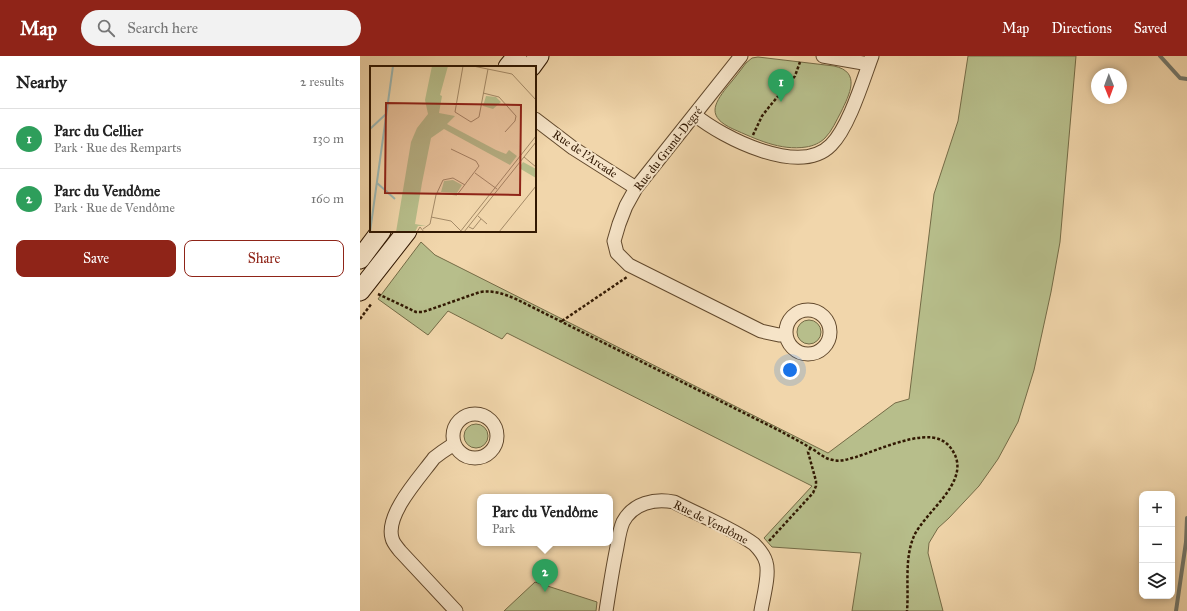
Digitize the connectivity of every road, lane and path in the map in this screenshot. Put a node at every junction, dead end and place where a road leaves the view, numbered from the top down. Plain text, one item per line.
1 (517, 56) edge
2 (539, 56) edge
3 (741, 56) edge
4 (823, 56) edge
5 (870, 60) edge
6 (800, 62) dead end
7 (509, 66) edge
8 (532, 66) edge
9 (777, 84) dead end
10 (782, 92) junction
11 (695, 115) junction
12 (536, 120) edge
13 (752, 137) dead end
14 (636, 188) junction
15 (380, 232) edge
16 (406, 232) edge
17 (360, 259) edge
18 (629, 276) dead end
19 (360, 291) edge
20 (378, 294) dead end
21 (561, 322) junction
22 (786, 334) dead end
23 (454, 444) dead end
24 (811, 448) junction
25 (768, 542) dead end
26 (456, 611) edge
27 (606, 611) edge
28 (761, 611) edge
29 (907, 611) edge

1 - 7 street
2 - 8 street
3 - 11 street, Rue du Grand-Degré
4 - 5 street
5 - 11 street
6 - 10 path
9 - 10 path
10 - 13 path
11 - 14 street, Rue du Grand-Degré
12 - 14 street, Rue de l'Arcade
14 - 22 street, Rue du Grand-Degré
15 - 17 street
16 - 19 street
18 - 21 path
20 - 21 path
21 - 24 path
23 - 26 street
24 - 25 path
24 - 29 path
27 - 28 street, Rue de Vendôme

